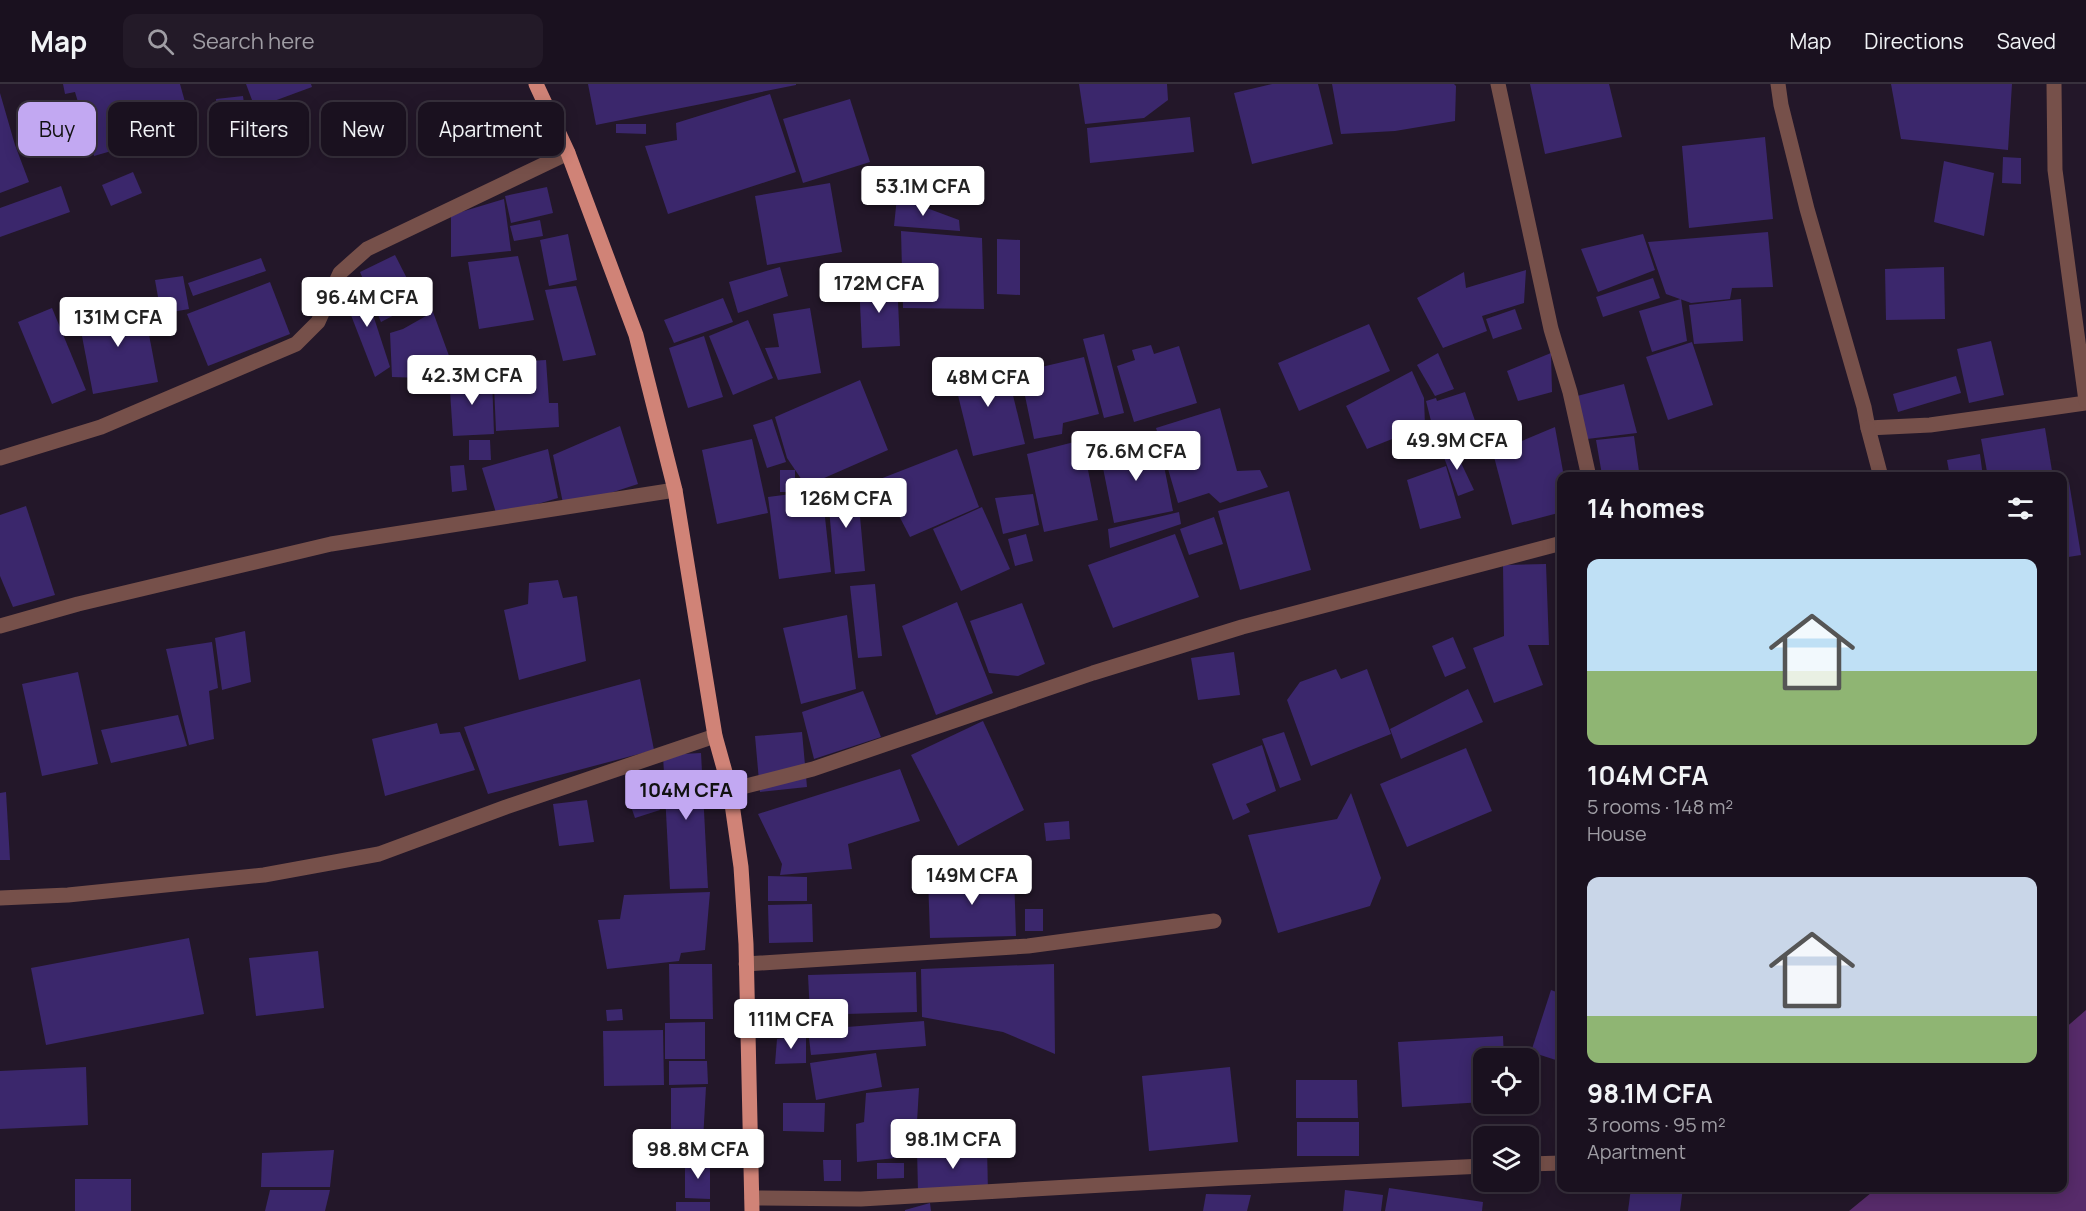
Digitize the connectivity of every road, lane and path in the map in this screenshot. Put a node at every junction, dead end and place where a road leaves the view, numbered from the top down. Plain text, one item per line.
1 (536, 84) edge
2 (1498, 84) edge
3 (1778, 84) edge
4 (2054, 84) edge
5 (568, 153) junction
6 (2086, 402) edge
7 (1868, 428) junction
8 (0, 458) edge
9 (1588, 472) edge
10 (1880, 472) edge
11 (675, 490) junction
12 (1557, 544) edge
13 (0, 626) edge
14 (715, 736) junction
15 (730, 790) junction
16 (0, 898) edge
17 (1214, 921) dead end
18 (746, 964) junction
19 (1557, 1163) edge
20 (1539, 1164) edge
21 (1473, 1167) edge
22 (752, 1204) edge

1 - 5 main road
2 - 9 street
3 - 7 street
4 - 6 street
5 - 8 street
5 - 11 main road
6 - 7 street
7 - 10 street
11 - 13 street
11 - 14 main road
12 - 15 street
14 - 15 main road
14 - 16 street
15 - 18 main road
17 - 18 street
18 - 22 main road
19 - 20 street
21 - 22 street

